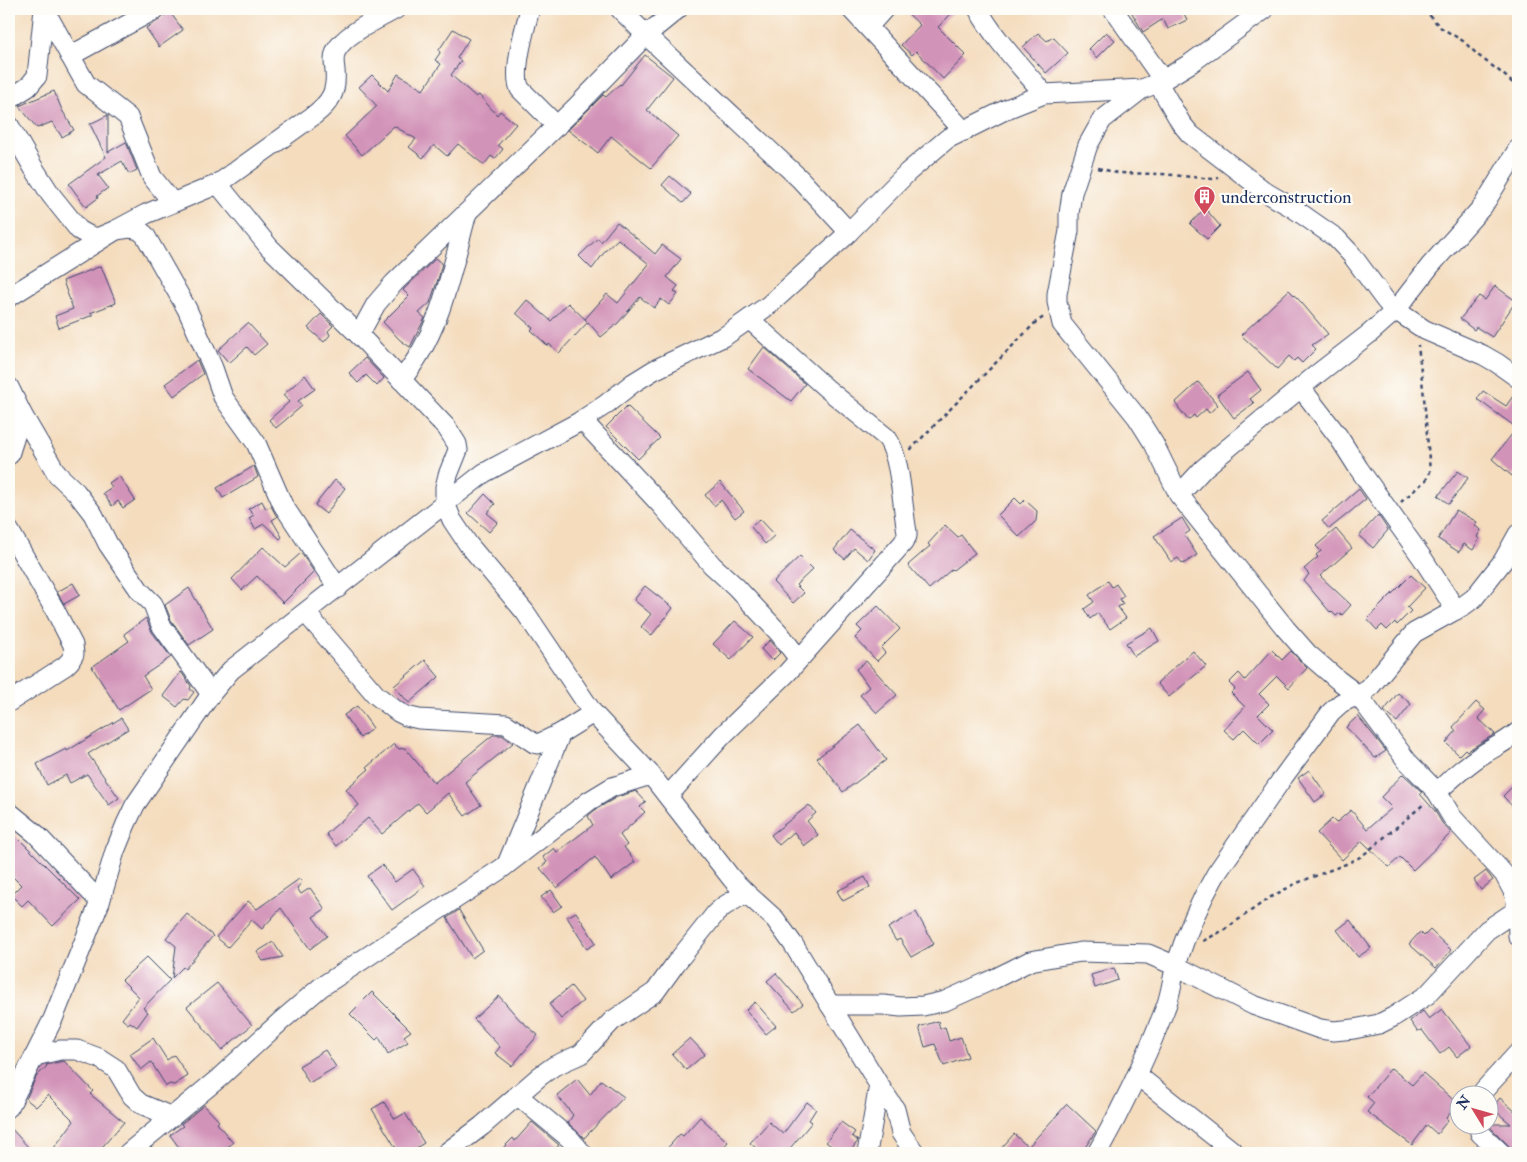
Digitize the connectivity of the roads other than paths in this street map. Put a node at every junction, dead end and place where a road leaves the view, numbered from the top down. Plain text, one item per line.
1 (44, 9) edge
2 (156, 9) edge
3 (396, 9) edge
4 (530, 9) edge
5 (620, 9) edge
6 (678, 9) edge
7 (851, 9) edge
8 (884, 9) edge
9 (978, 9) edge
10 (1113, 9) edge
11 (1265, 9) edge
12 (868, 27) junction
13 (646, 35) junction
14 (70, 56) junction
15 (1154, 84) junction
16 (1044, 94) junction
17 (9, 99) edge
18 (9, 126) edge
19 (557, 126) junction
20 (964, 130) junction
21 (1518, 149) edge
22 (218, 184) junction
23 (172, 202) junction
24 (467, 212) junction
25 (116, 230) junction
26 (848, 232) junction
27 (9, 296) edge
28 (1396, 310) junction
29 (749, 319) junction
30 (359, 335) junction
31 (1518, 378) edge
32 (400, 380) junction
33 (9, 387) edge
34 (1301, 388) junction
35 (22, 414) junction
36 (582, 420) junction
37 (9, 455) edge
38 (1179, 495) junction
39 (445, 503) junction
40 (9, 530) edge
41 (1518, 534) edge
42 (338, 588) junction
43 (1456, 610) junction
44 (306, 613) junction
45 (799, 659) junction
46 (211, 694) junction
47 (1358, 695) junction
48 (9, 702) edge
49 (593, 713) junction
50 (1518, 732) edge
51 (561, 733) junction
52 (651, 775) junction
53 (1437, 792) junction
54 (668, 796) junction
55 (9, 813) edge
56 (506, 865) junction
57 (746, 893) junction
58 (100, 902) junction
59 (1517, 910) edge
60 (1518, 934) edge
61 (1178, 960) junction
62 (830, 1005) junction
63 (1518, 1053) edge
64 (35, 1056) junction
65 (1137, 1075) junction
66 (1490, 1084) edge
67 (878, 1085) junction
68 (517, 1095) junction
69 (10, 1100) edge
70 (172, 1117) junction
71 (1481, 1134) edge
72 (128, 1153) edge
73 (446, 1153) edge
74 (582, 1153) edge
75 (867, 1153) edge
76 (915, 1153) edge
77 (1097, 1153) edge
78 (1235, 1153) edge
79 (1500, 1153) edge

1 - 14 street
1 - 17 street
2 - 14 street
3 - 22 street
4 - 19 street
5 - 13 street
6 - 13 street
7 - 12 street
8 - 12 street
9 - 16 street
10 - 15 street
11 - 15 street
12 - 20 street
13 - 19 street
13 - 26 street
14 - 23 street
15 - 16 street
15 - 28 street
15 - 38 street
16 - 20 street
18 - 25 street
19 - 24 street
20 - 26 street
21 - 28 street
22 - 23 street
22 - 30 street
23 - 25 street
24 - 30 street
24 - 32 street
25 - 27 street
25 - 42 street
26 - 29 street
28 - 31 street
28 - 34 street
29 - 36 street
29 - 45 street
30 - 32 street
32 - 39 street
33 - 35 street
34 - 38 street
34 - 43 street
35 - 37 street
35 - 46 street
36 - 39 street
36 - 45 street
38 - 47 street
39 - 42 street
39 - 49 street
40 - 48 street
41 - 43 street
42 - 44 street
43 - 47 street
44 - 46 street
44 - 51 street
45 - 54 street
46 - 58 street
47 - 53 street
47 - 61 street
49 - 51 street
49 - 52 street
50 - 53 street
51 - 56 street
52 - 54 street
52 - 56 street
53 - 59 street
54 - 57 street
55 - 58 street
56 - 70 street
57 - 62 street
57 - 68 street
58 - 64 street
59 - 60 street
59 - 61 street
61 - 62 street
61 - 65 street
62 - 67 street
63 - 66 street
64 - 69 street
64 - 70 street
65 - 77 street
65 - 78 street
67 - 75 street
67 - 76 street
68 - 73 street
68 - 74 street
70 - 72 street
71 - 79 street

